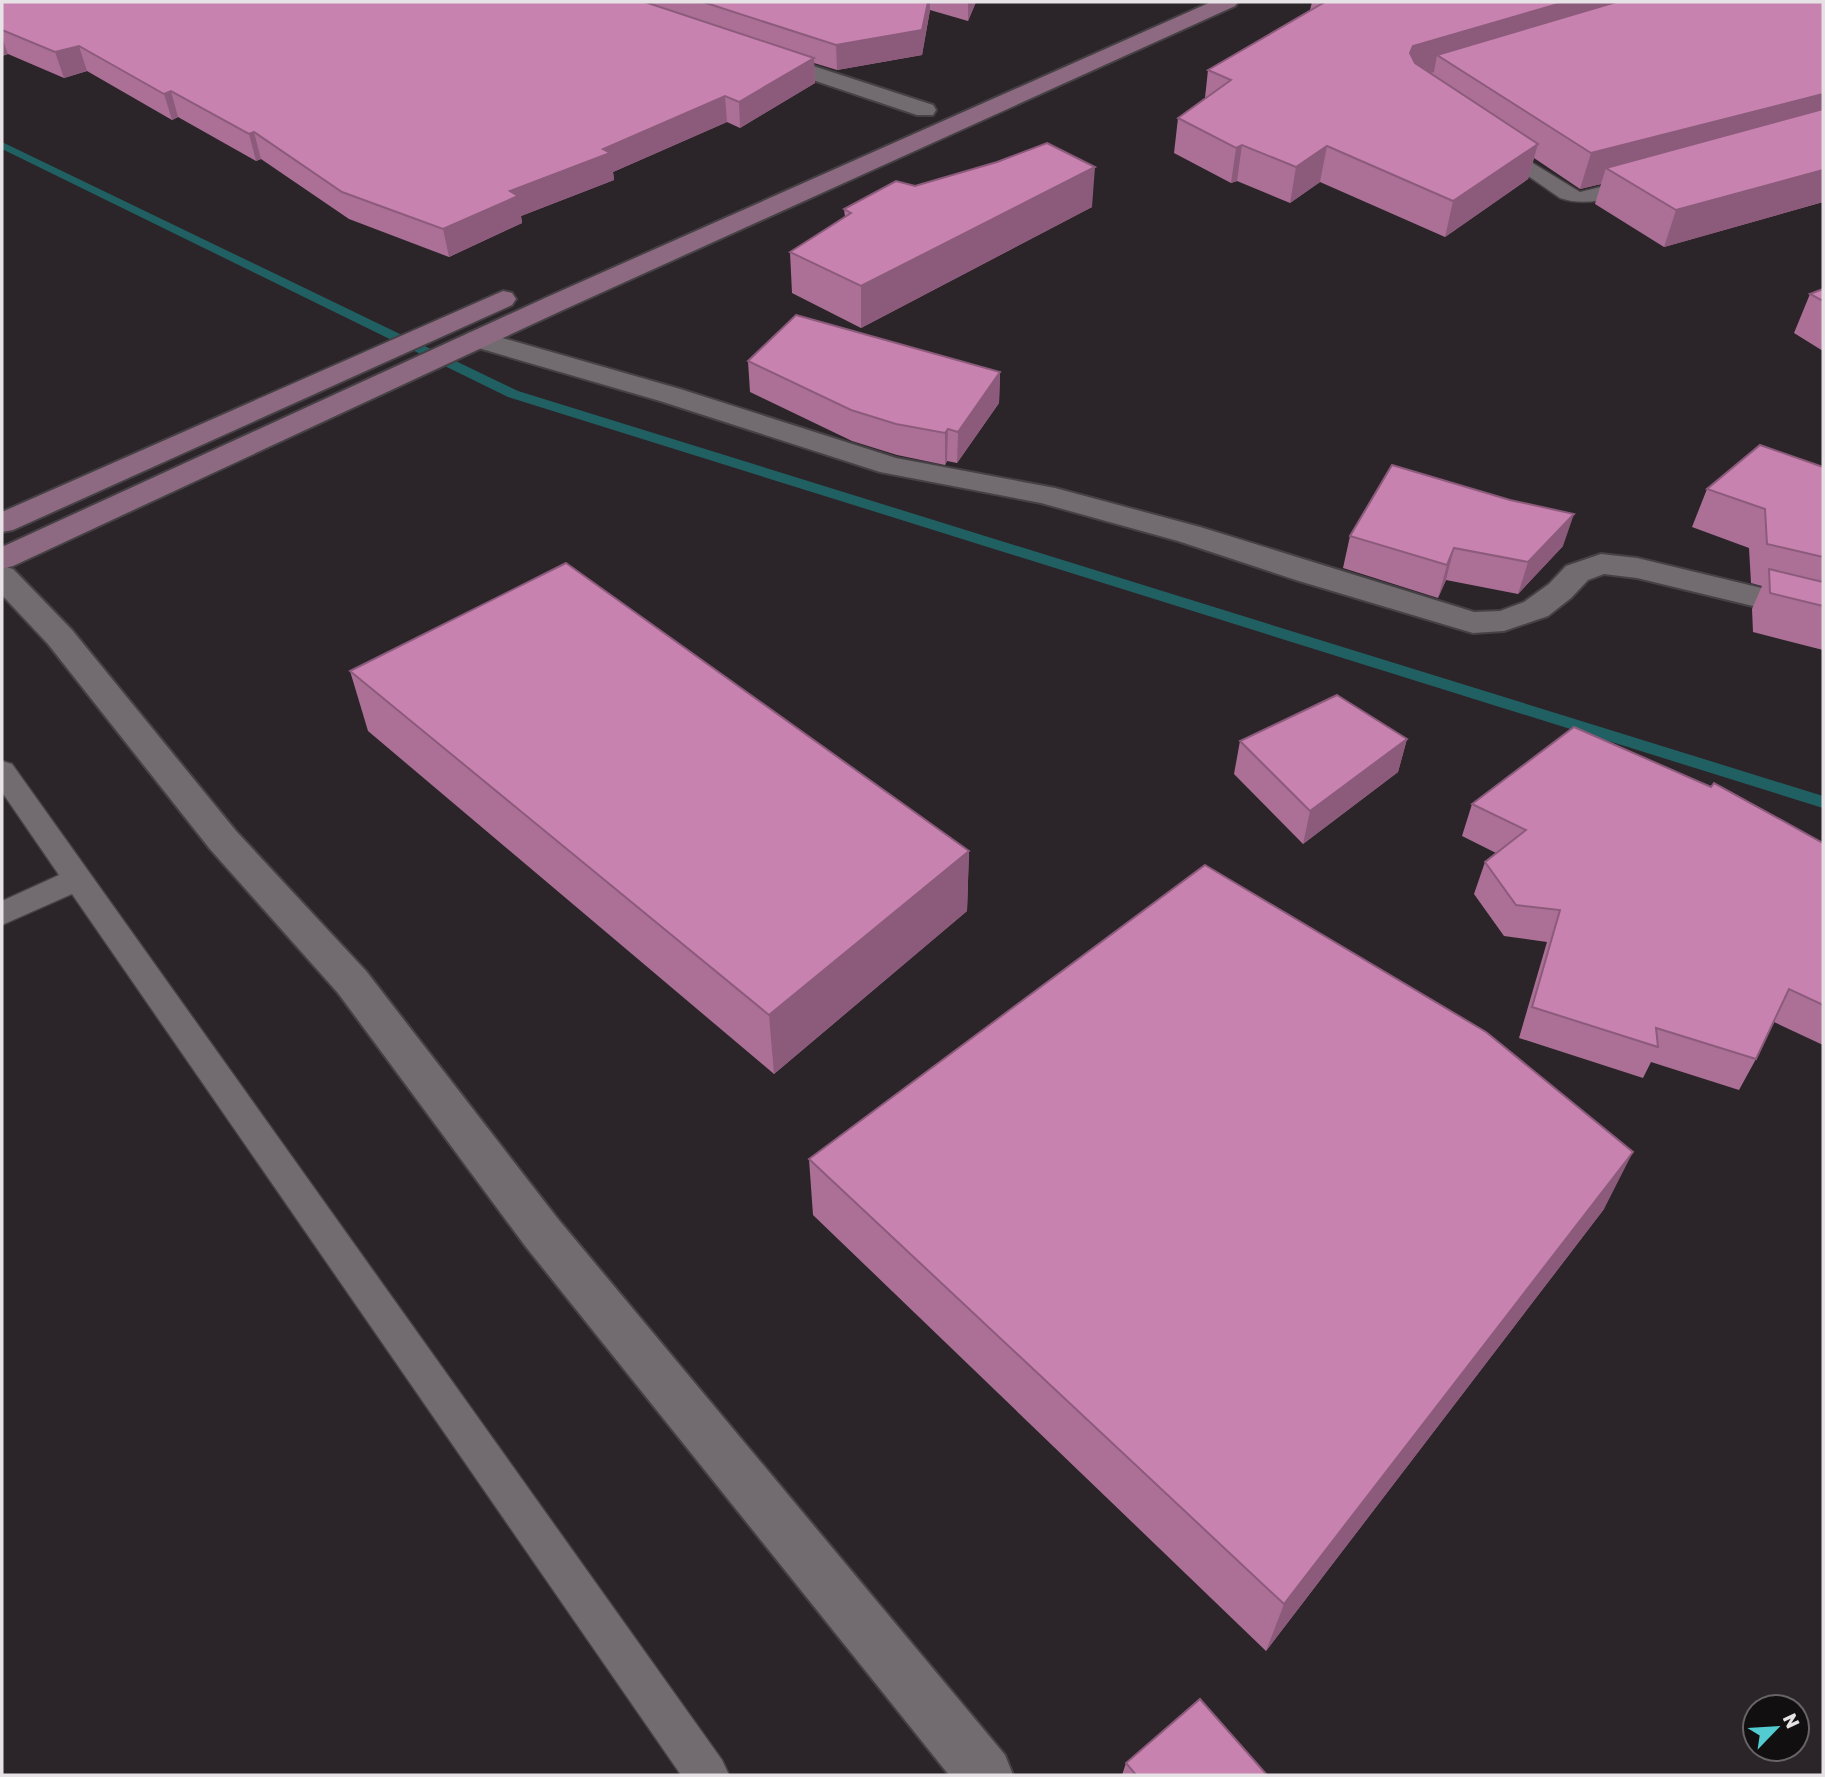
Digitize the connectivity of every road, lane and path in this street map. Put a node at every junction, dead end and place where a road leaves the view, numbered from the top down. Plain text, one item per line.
1 (1228, 2) edge
2 (745, 49) edge
3 (937, 105) joint
4 (889, 126) dead end
5 (1481, 135) edge
6 (1656, 179) edge
7 (531, 287) dead end
8 (478, 339) junction
9 (2, 523) edge
10 (2, 559) edge
11 (2, 576) edge
12 (1823, 613) edge
13 (2, 771) edge
14 (78, 878) junction
15 (2, 914) edge
16 (707, 1775) edge
17 (985, 1775) edge

1 - 8 main road
2 - 3 street
3 - 4 main road
5 - 6 lane
7 - 9 main road
8 - 10 main road
8 - 12 street
11 - 17 street
13 - 14 lane
14 - 15 lane
14 - 16 lane

